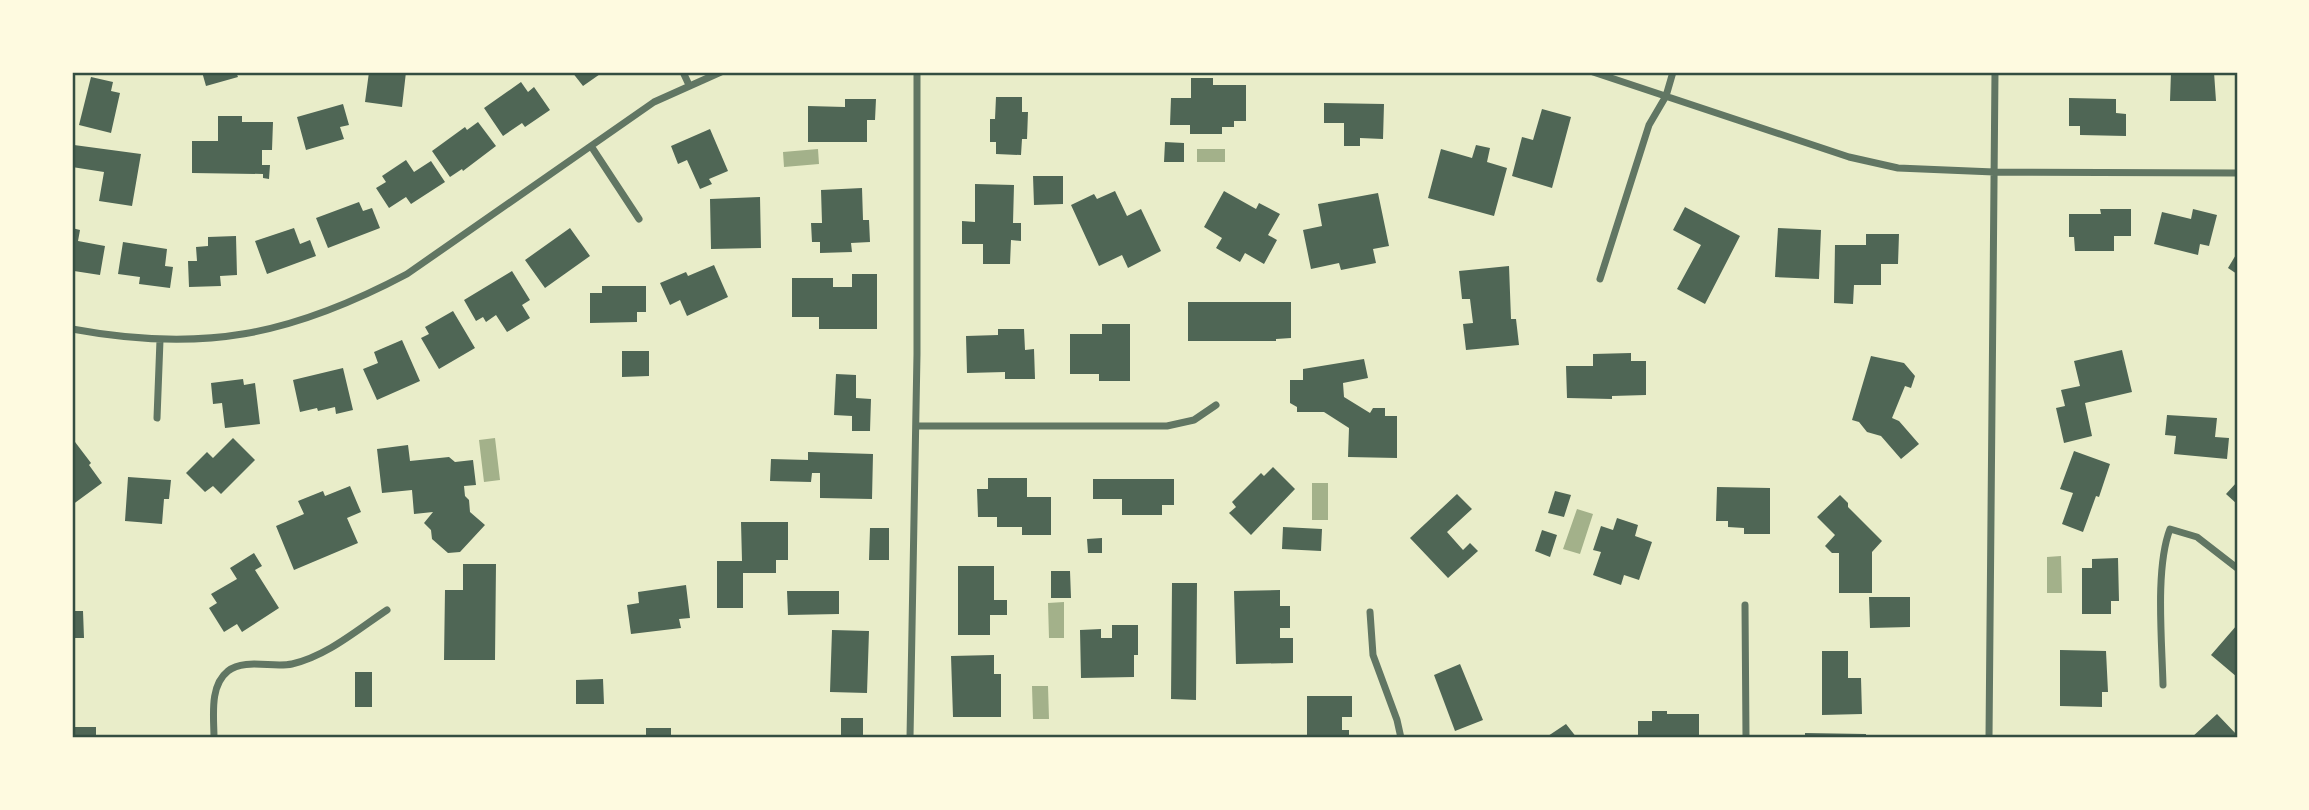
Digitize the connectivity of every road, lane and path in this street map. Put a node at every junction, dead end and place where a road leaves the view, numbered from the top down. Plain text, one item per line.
1 (683, 72) edge
2 (720, 72) edge
3 (917, 72) edge
4 (1593, 72) edge
5 (1673, 72) edge
6 (1995, 72) edge
7 (689, 85) junction
8 (1666, 96) junction
9 (591, 146) junction
10 (1994, 172) junction
11 (2237, 173) edge
12 (639, 219) dead end
13 (1600, 279) dead end
14 (72, 329) edge
15 (160, 340) junction
16 (1216, 405) dead end
17 (157, 418) dead end
18 (916, 426) junction
19 (2237, 568) edge
20 (1745, 605) dead end
21 (387, 610) dead end
22 (1370, 612) dead end
23 (2163, 685) dead end
24 (214, 738) edge
25 (910, 738) edge
26 (1401, 738) edge
27 (1746, 738) edge
28 (1989, 738) edge

1 - 7 street
2 - 7 street
3 - 18 street
4 - 8 street
5 - 8 street
6 - 10 street
7 - 9 street
8 - 10 street
8 - 13 street
9 - 12 street
9 - 15 street
10 - 11 street
10 - 28 street
14 - 15 street
15 - 17 street
16 - 18 street
18 - 25 street
19 - 23 street
20 - 27 street
21 - 24 street
22 - 26 street

